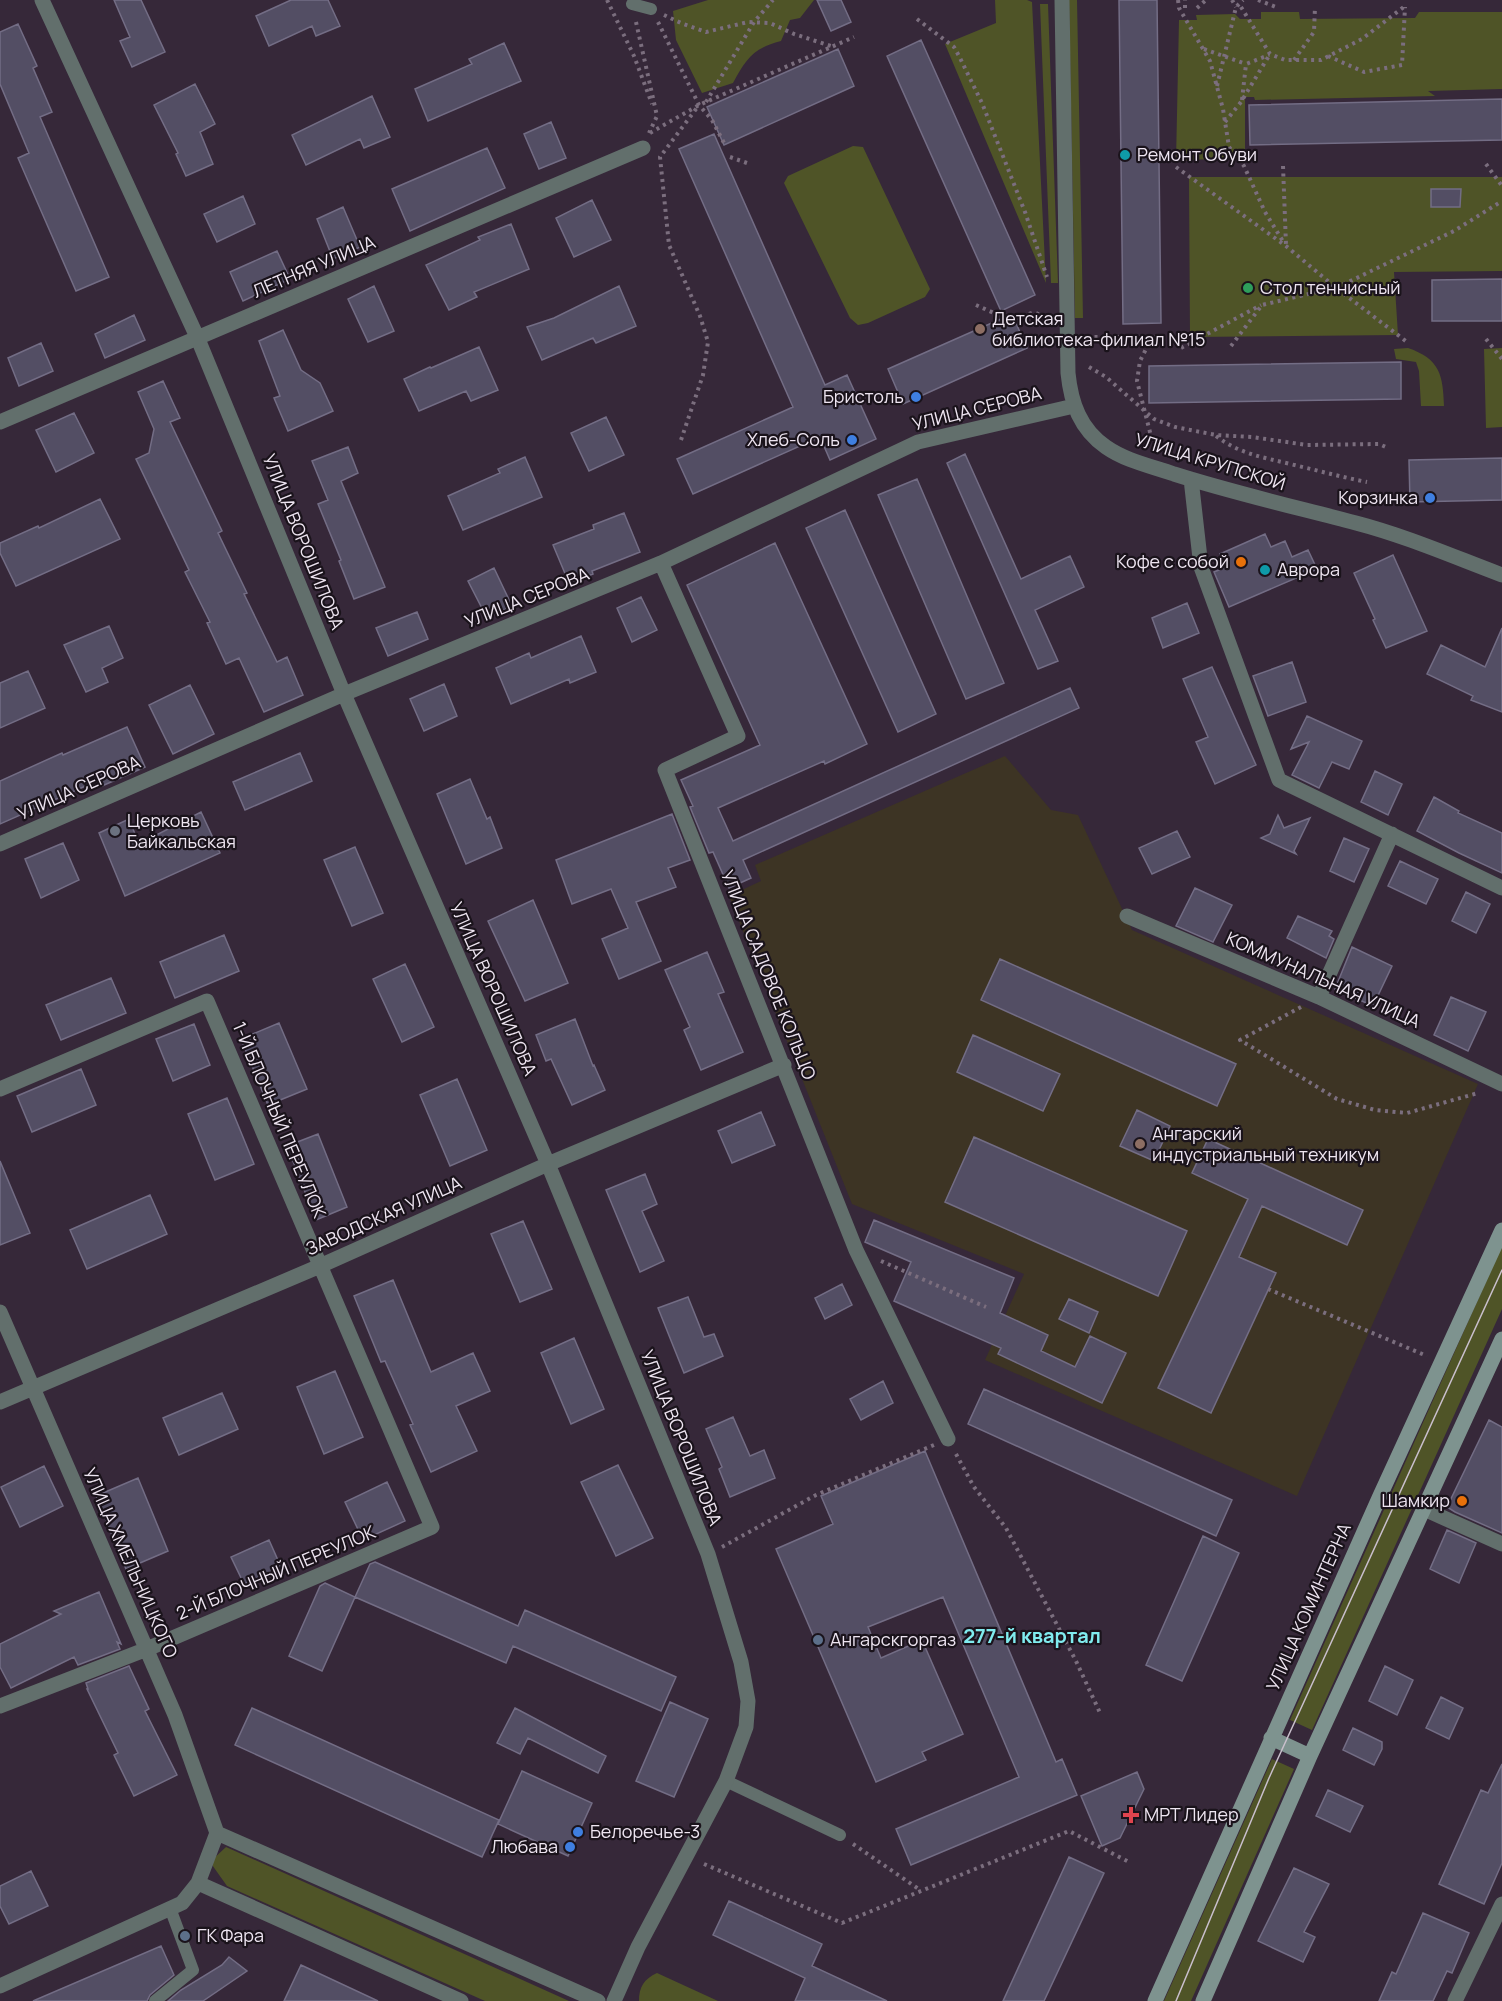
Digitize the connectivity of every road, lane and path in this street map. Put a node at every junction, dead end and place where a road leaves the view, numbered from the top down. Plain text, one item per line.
1 (42, 0) edge
2 (607, 0) edge
3 (773, 0) edge
4 (1062, 0) edge
5 (1178, 0) edge
6 (1185, 0) edge
7 (1206, 0) edge
8 (1232, 0) edge
9 (1243, 0) edge
10 (1258, 0) edge
11 (632, 4) joint
12 (1238, 7) junction
13 (1276, 7) dead end
14 (1315, 7) dead end
15 (1185, 8) dead end
16 (1197, 8) dead end
17 (651, 9) junction
18 (917, 20) dead end
19 (754, 22) junction
20 (854, 37) dead end
21 (832, 46) junction
22 (1203, 48) junction
23 (1270, 54) junction
24 (1224, 55) junction
25 (1328, 56) junction
26 (1287, 60) junction
27 (1246, 64) junction
28 (1217, 87) junction
29 (1241, 102) junction
30 (705, 103) junction
31 (699, 105) junction
32 (657, 116) junction
33 (1225, 122) junction
34 (649, 133) junction
35 (724, 143) dead end
36 (643, 148) joint
37 (730, 157) dead end
38 (747, 163) dead end
39 (1486, 164) dead end
40 (1283, 166) dead end
41 (1176, 167) dead end
42 (1502, 186) edge
43 (1502, 201) edge
44 (1286, 246) junction
45 (1048, 278) dead end
46 (1335, 287) junction
47 (1262, 304) junction
48 (976, 305) dead end
49 (1005, 318) dead end
50 (1016, 319) dead end
51 (1050, 320) dead end
52 (1087, 336) dead end
53 (1152, 337) junction
54 (1180, 337) dead end
55 (198, 339) junction
56 (1486, 339) dead end
57 (1407, 342) dead end
58 (1232, 346) dead end
59 (1181, 348) dead end
60 (1502, 359) edge
61 (1089, 367) dead end
62 (1074, 406) junction
63 (1143, 408) junction
64 (0, 422) edge
65 (1216, 435) junction
66 (681, 440) dead end
67 (1152, 440) dead end
68 (1388, 447) dead end
69 (1191, 479) junction
70 (1367, 482) dead end
71 (661, 563) junction
72 (1502, 575) edge
73 (344, 694) junction
74 (1392, 834) junction
75 (0, 844) edge
76 (1502, 888) edge
77 (1127, 916) dead end
78 (1319, 997) junction
79 (784, 1065) junction
80 (1502, 1084) edge
81 (0, 1089) edge
82 (1483, 1092) dead end
83 (548, 1164) junction
84 (1502, 1230) edge
85 (856, 1250) junction
86 (320, 1266) junction
87 (1268, 1289) dead end
88 (986, 1307) dead end
89 (0, 1311) edge
90 (1502, 1339) edge
91 (1430, 1357) dead end
92 (33, 1389) junction
93 (0, 1402) edge
94 (948, 1439) junction
95 (1424, 1509) junction
96 (432, 1527) joint
97 (1502, 1544) edge
98 (708, 1554) junction
99 (147, 1649) junction
100 (0, 1706) edge
101 (1101, 1715) dead end
102 (1271, 1738) junction
103 (1310, 1756) junction
104 (726, 1781) junction
105 (216, 1833) junction
106 (840, 1835) joint
107 (1129, 1862) dead end
108 (704, 1864) dead end
109 (198, 1883) junction
110 (920, 1890) junction
111 (176, 1905) junction
112 (1502, 1905) edge
113 (0, 1986) edge
114 (155, 2001) edge
115 (461, 2001) edge
116 (598, 2001) edge
117 (614, 2001) edge
118 (1155, 2001) edge
119 (1203, 2001) edge
120 (1455, 2001) edge

1 - 55 street, УЛИЦА ВОРОШИЛОВА
2 - 32 path
3 - 19 path
4 - 62 street, УЛИЦА КРУПСКОЙ
5 - 22 path
6 - 15 path
7 - 16 path
8 - 12 path
9 - 12 path
10 - 13 path
11 - 17 lane
11 - 32 path
12 - 23 path
12 - 24 path
14 - 26 path
17 - 19 path
17 - 31 path
18 - 45 path
19 - 21 path
19 - 30 path
20 - 21 path
21 - 30 path
22 - 24 path
22 - 28 path
23 - 26 path
23 - 27 path
23 - 29 path
24 - 27 path
24 - 28 path
25 - 25 path
25 - 26 path
27 - 29 path
28 - 33 path
29 - 33 path
30 - 31 path
31 - 34 path
31 - 35 path
31 - 66 path
32 - 34 path
33 - 44 path
34 - 36 path
36 - 55 street, ЛЕТНЯЯ УЛИЦА
37 - 38 path
39 - 42 path
40 - 44 path
41 - 44 path
43 - 46 path
44 - 46 path
46 - 47 path
46 - 57 path
47 - 58 path
47 - 59 path
48 - 49 path
50 - 51 path
52 - 53 path
53 - 54 path
53 - 63 path
55 - 64 street, ЛЕТНЯЯ УЛИЦА
55 - 73 street, УЛИЦА ВОРОШИЛОВА
56 - 60 path
61 - 63 path
62 - 69 street, УЛИЦА КРУПСКОЙ
62 - 71 street, УЛИЦА СЕРОВА
63 - 65 path
63 - 67 path
65 - 68 path
65 - 70 path
69 - 72 street, УЛИЦА КРУПСКОЙ
69 - 74 street
71 - 73 street, УЛИЦА СЕРОВА
71 - 79 street, УЛИЦА САДОВОЕ КОЛЬЦО
73 - 75 street, УЛИЦА СЕРОВА
73 - 83 street, УЛИЦА ВОРОШИЛОВА
74 - 76 street
74 - 78 street
77 - 78 street, КОММУНАЛЬНАЯ УЛИЦА
78 - 80 street, КОММУНАЛЬНАЯ УЛИЦА
78 - 82 path
79 - 83 street, ЗАВОДСКАЯ УЛИЦА
79 - 85 street, УЛИЦА САДОВОЕ КОЛЬЦО
81 - 86 street, 1-Й БЛОЧНЫЙ ПЕРЕУЛОК
83 - 86 street, ЗАВОДСКАЯ УЛИЦА
83 - 98 street, УЛИЦА ВОРОШИЛОВА
84 - 102 street, УЛИЦА КОМИНТЕРНА
85 - 88 path
85 - 94 street, УЛИЦА САДОВОЕ КОЛЬЦО
86 - 92 street, ЗАВОДСКАЯ УЛИЦА
86 - 96 street, 1-Й БЛОЧНЫЙ ПЕРЕУЛОК
87 - 91 path
89 - 92 street, УЛИЦА ХМЕЛЬНИЦКОГО
90 - 95 street
92 - 93 street, ЗАВОДСКАЯ УЛИЦА
92 - 99 street, УЛИЦА ХМЕЛЬНИЦКОГО
94 - 98 path
94 - 101 path
95 - 97 street
95 - 103 street
96 - 99 street, 2-Й БЛОЧНЫЙ ПЕРЕУЛОК
98 - 104 street, УЛИЦА ВОРОШИЛОВА
99 - 100 street, 2-Й БЛОЧНЫЙ ПЕРЕУЛОК
99 - 105 street, УЛИЦА ХМЕЛЬНИЦКОГО
102 - 103 street
102 - 118 street, УЛИЦА КОМИНТЕРНА
103 - 119 street
104 - 106 lane
104 - 117 street, УЛИЦА ВОРОШИЛОВА
105 - 109 street
105 - 116 street
106 - 110 path
107 - 110 path
108 - 110 path
109 - 111 street
109 - 115 street
111 - 113 street
111 - 114 lane
112 - 120 street

